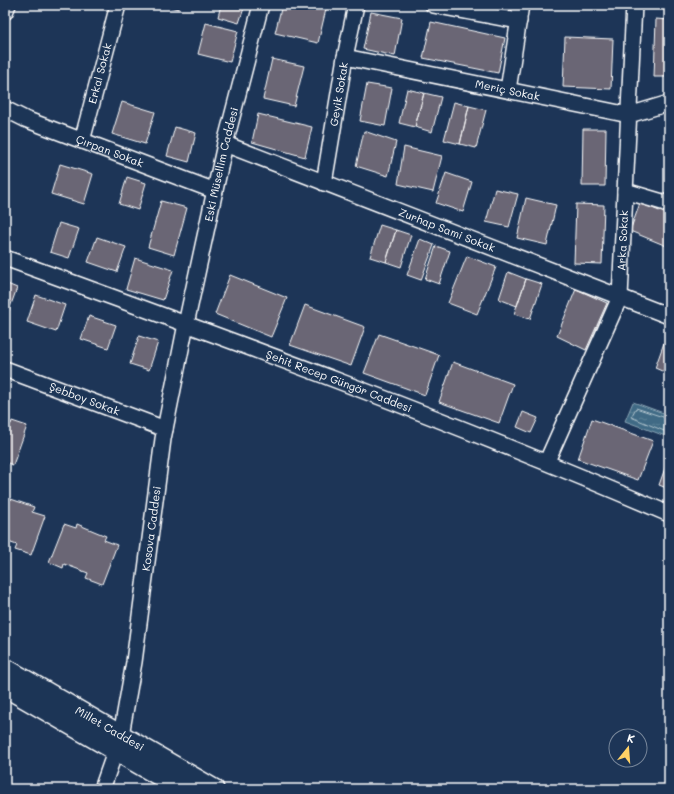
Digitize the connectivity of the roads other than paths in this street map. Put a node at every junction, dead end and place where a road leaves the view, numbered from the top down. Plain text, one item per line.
1 (8, 5) edge
2 (118, 5) edge
3 (261, 5) edge
4 (356, 5) edge
5 (434, 5) edge
6 (521, 5) edge
7 (634, 5) edge
8 (5, 12) edge
9 (519, 21) junction
10 (345, 57) junction
11 (508, 90) junction
12 (669, 103) edge
13 (5, 109) edge
14 (629, 115) junction
15 (82, 141) junction
16 (225, 144) junction
17 (324, 183) junction
18 (215, 191) junction
19 (625, 191) junction
20 (669, 204) edge
21 (5, 258) edge
22 (620, 297) junction
23 (669, 316) edge
24 (186, 324) junction
25 (5, 369) edge
26 (165, 429) junction
27 (547, 461) junction
28 (669, 514) edge
29 (5, 668) edge
30 (5, 687) edge
31 (119, 743) junction
32 (102, 789) edge
33 (182, 789) edge
34 (214, 789) edge

1 - 8 street
2 - 15 street, Erkal Sokak
3 - 16 street, Eski Müsellim Caddesi
4 - 10 street, Geyik Sokak
5 - 9 street
6 - 9 street
7 - 14 street, Arka Sokak
9 - 11 street
10 - 11 street, Meriç Sokak
10 - 17 street, Geyik Sokak
11 - 14 street, Meriç Sokak
12 - 14 street, Meriç Sokak
13 - 15 street, Çırpan Sokak
14 - 19 street, Arka Sokak
15 - 18 street, Çırpan Sokak
16 - 17 street, Zurhap Sami Sokak
16 - 18 street, Eski Müsellim Caddesi
17 - 22 street, Zurhap Sami Sokak
18 - 24 street, Eski Müsellim Caddesi
19 - 20 street
19 - 22 street, Arka Sokak
21 - 24 street, Şehit Recep Güngör Caddesi
22 - 23 street, Zurhap Sami Sokak
22 - 27 street, Arka Sokak
24 - 26 street, Kosova Caddesi
24 - 27 street, Şehit Recep Güngör Caddesi
25 - 26 street, Şebboy Sokak
26 - 31 street, Kosova Caddesi
27 - 28 street, Şehit Recep Güngör Caddesi
29 - 31 main road, Millet Caddesi
30 - 31 main road, Millet Caddesi
31 - 32 street, Kosova Caddesi
31 - 33 main road, Millet Caddesi
31 - 34 main road, Millet Caddesi

